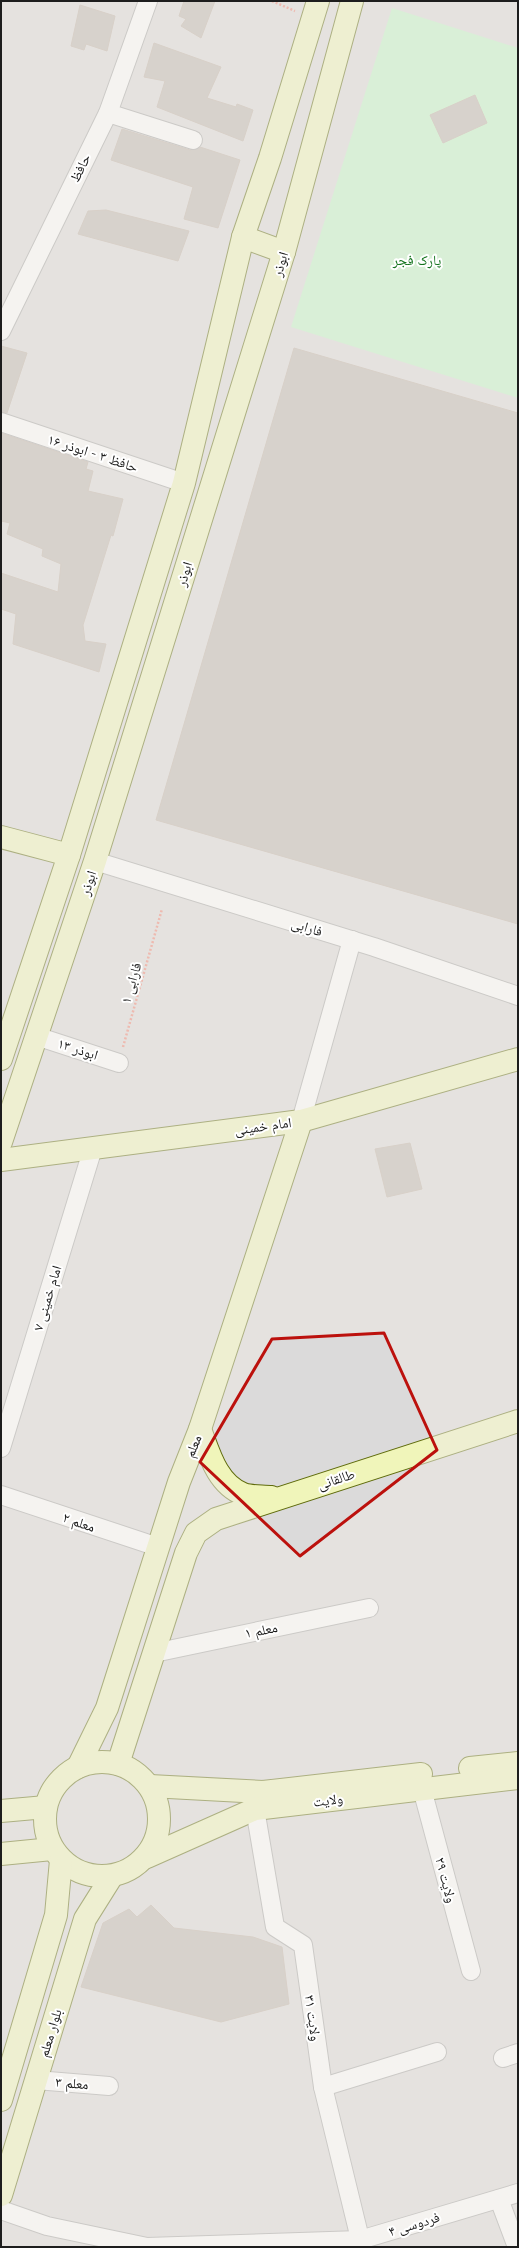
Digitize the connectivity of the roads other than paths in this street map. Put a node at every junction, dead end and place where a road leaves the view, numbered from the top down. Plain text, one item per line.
1 (148, 1) edge
2 (318, 1) edge
3 (352, 1) edge
4 (108, 113) junction
5 (193, 140) dead end
6 (242, 237) junction
7 (284, 252) junction
8 (1, 331) edge
9 (1, 422) edge
10 (184, 483) junction
11 (1, 837) edge
12 (69, 855) junction
13 (95, 861) junction
14 (352, 940) junction
15 (518, 996) edge
16 (36, 1036) junction
17 (1, 1059) edge
18 (518, 1060) edge
19 (119, 1063) road end
20 (300, 1121) junction
21 (1, 1142) edge
22 (93, 1148) junction
23 (1, 1160) edge
24 (518, 1420) edge
25 (200, 1429) junction
26 (1, 1448) edge
27 (1, 1495) edge
28 (278, 1497) junction
29 (158, 1547) junction
30 (369, 1608) dead end
31 (154, 1653) junction
32 (518, 1763) edge
33 (118, 1764) junction
34 (78, 1767) junction
35 (518, 1778) edge
36 (150, 1786) junction
37 (422, 1789) junction
38 (259, 1800) junction
39 (46, 1807) junction
40 (1, 1811) edge
41 (1, 1854) edge
42 (57, 1855) junction
43 (146, 1857) junction
44 (112, 1876) junction
45 (471, 1971) dead end
46 (437, 2052) dead end
47 (36, 2080) junction
48 (108, 2086) dead end
49 (323, 2087) junction
50 (1, 2100) edge
51 (518, 2194) edge
52 (1, 2195) edge
53 (499, 2199) junction
54 (1, 2210) edge
55 (361, 2244) edge
56 (147, 2247) edge
57 (517, 2247) edge

1 - 4 street, حافظ
2 - 6 main road, ابوذر
3 - 7 main road, ابوذر
4 - 5 street
4 - 8 street, حافظ
6 - 7 main road
6 - 10 main road, ابوذر
7 - 13 main road, ابوذر
9 - 10 street, حافظ ۳ - ابوذر ۱۶
10 - 12 main road, ابوذر
11 - 12 main road
12 - 17 main road, ابوذر
13 - 14 street, فارابی
13 - 16 main road, ابوذر
14 - 15 street, فارابی
14 - 20 street
16 - 19 street, ابوذر ۱۳
16 - 21 main road, ابوذر
18 - 20 main road, امام خمینی
20 - 22 main road, امام خمینی
20 - 25 main road, معلم
22 - 23 main road, امام خمینی
22 - 26 street, امام خمینی ۷
24 - 28 main road, طالقانی
25 - 28 main road
25 - 29 main road, معلم
27 - 29 street, معلم ۲
28 - 31 main road, طالقانی
29 - 34 main road, معلم
30 - 31 street, معلم ۱
31 - 33 main road
32 - 38 main road, ولایت
33 - 34 main road
33 - 36 main road
34 - 39 main road
35 - 37 main road, ولایت
36 - 38 main road
36 - 43 main road
37 - 38 main road, ولایت
37 - 45 street, ولایت ۲۹
38 - 43 main road, ولایت
38 - 49 street, ولایت ۳۱
39 - 40 main road
39 - 42 main road
41 - 42 main road
42 - 44 main road
42 - 50 main road, بلوار معلم
43 - 44 main road
44 - 47 main road, بلوار معلم
46 - 49 street
47 - 48 street, معلم ۳
47 - 52 main road, بلوار معلم
49 - 55 street, ولایت ۳۱
51 - 53 street, فردوسی ۴
53 - 55 street, فردوسی ۴
53 - 57 street
54 - 56 street, فردوسی ۴
55 - 56 street, فردوسی ۴

